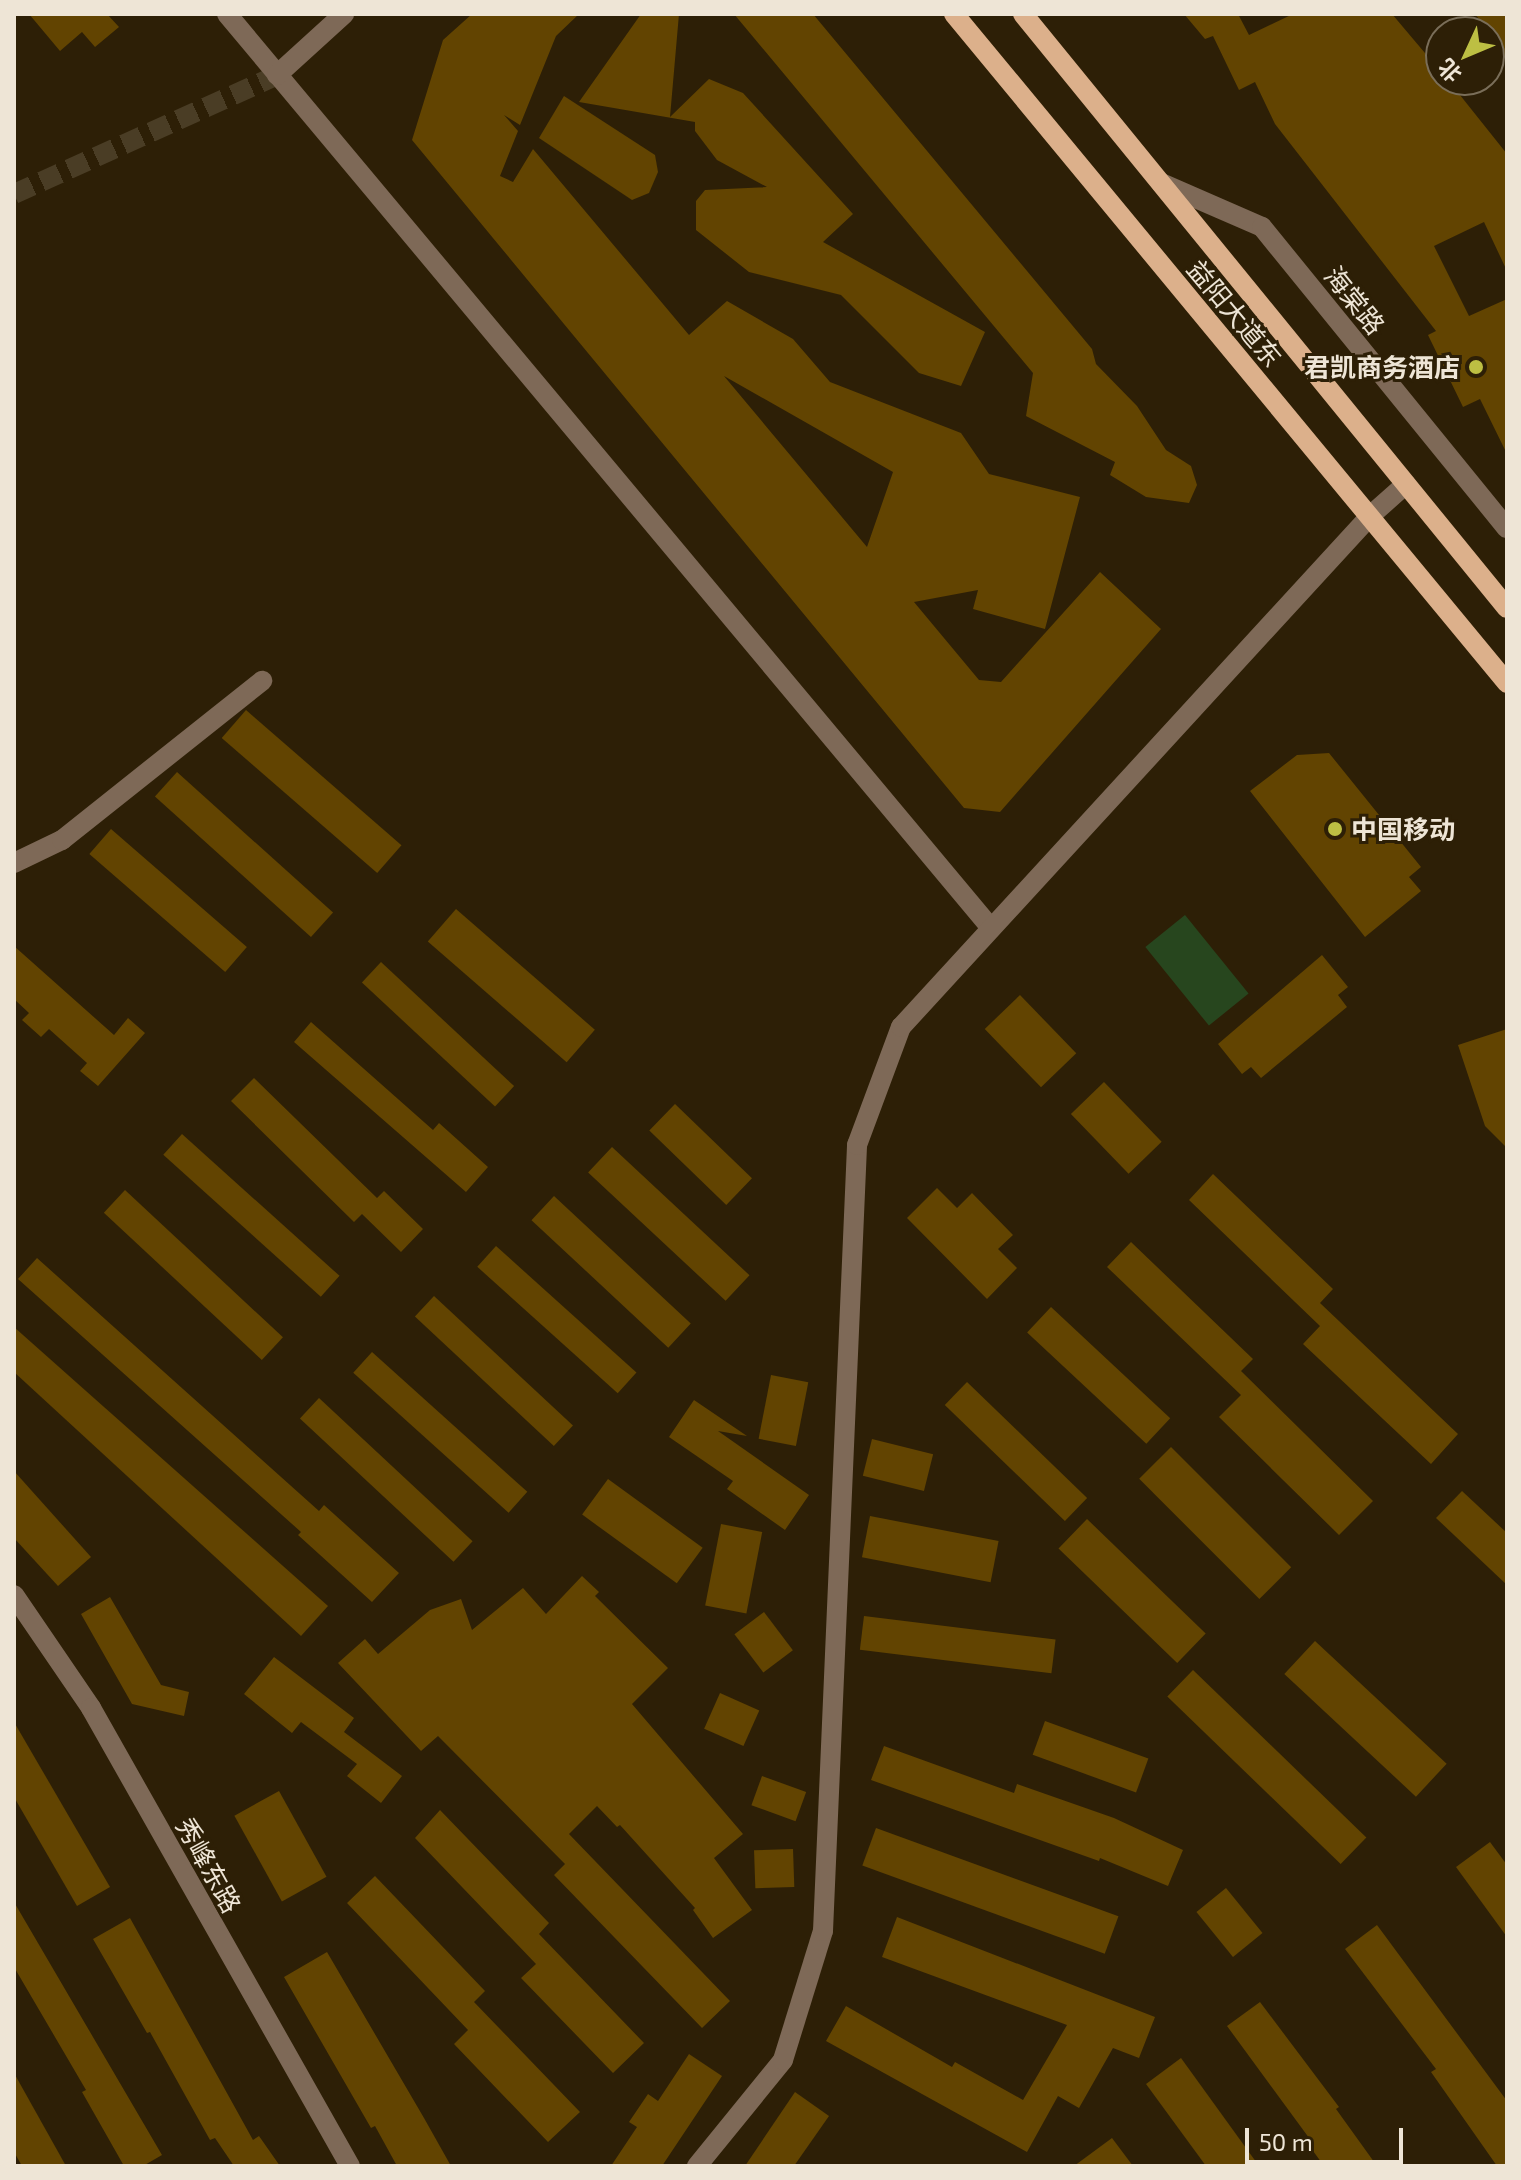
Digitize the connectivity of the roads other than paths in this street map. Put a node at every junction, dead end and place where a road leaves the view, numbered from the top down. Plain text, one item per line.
1 (227, 14) edge
2 (344, 14) edge
3 (954, 14) edge
4 (1023, 14) edge
5 (277, 75) junction
6 (1161, 183) junction
7 (1406, 484) junction
8 (1370, 516) junction
9 (1507, 528) edge
10 (1507, 608) edge
11 (262, 681) dead end
12 (1507, 683) edge
13 (14, 863) edge
14 (991, 928) junction
15 (14, 1595) edge
16 (350, 2166) edge
17 (697, 2166) edge

1 - 5 street
2 - 5 street
3 - 8 main road, 益阳大道东
4 - 6 main road
5 - 14 street
6 - 7 main road
6 - 9 street, 海棠路
7 - 8 street
7 - 10 main road
8 - 12 main road, 益阳大道东
8 - 14 street
11 - 13 street
14 - 17 street
15 - 16 street, 秀峰东路

